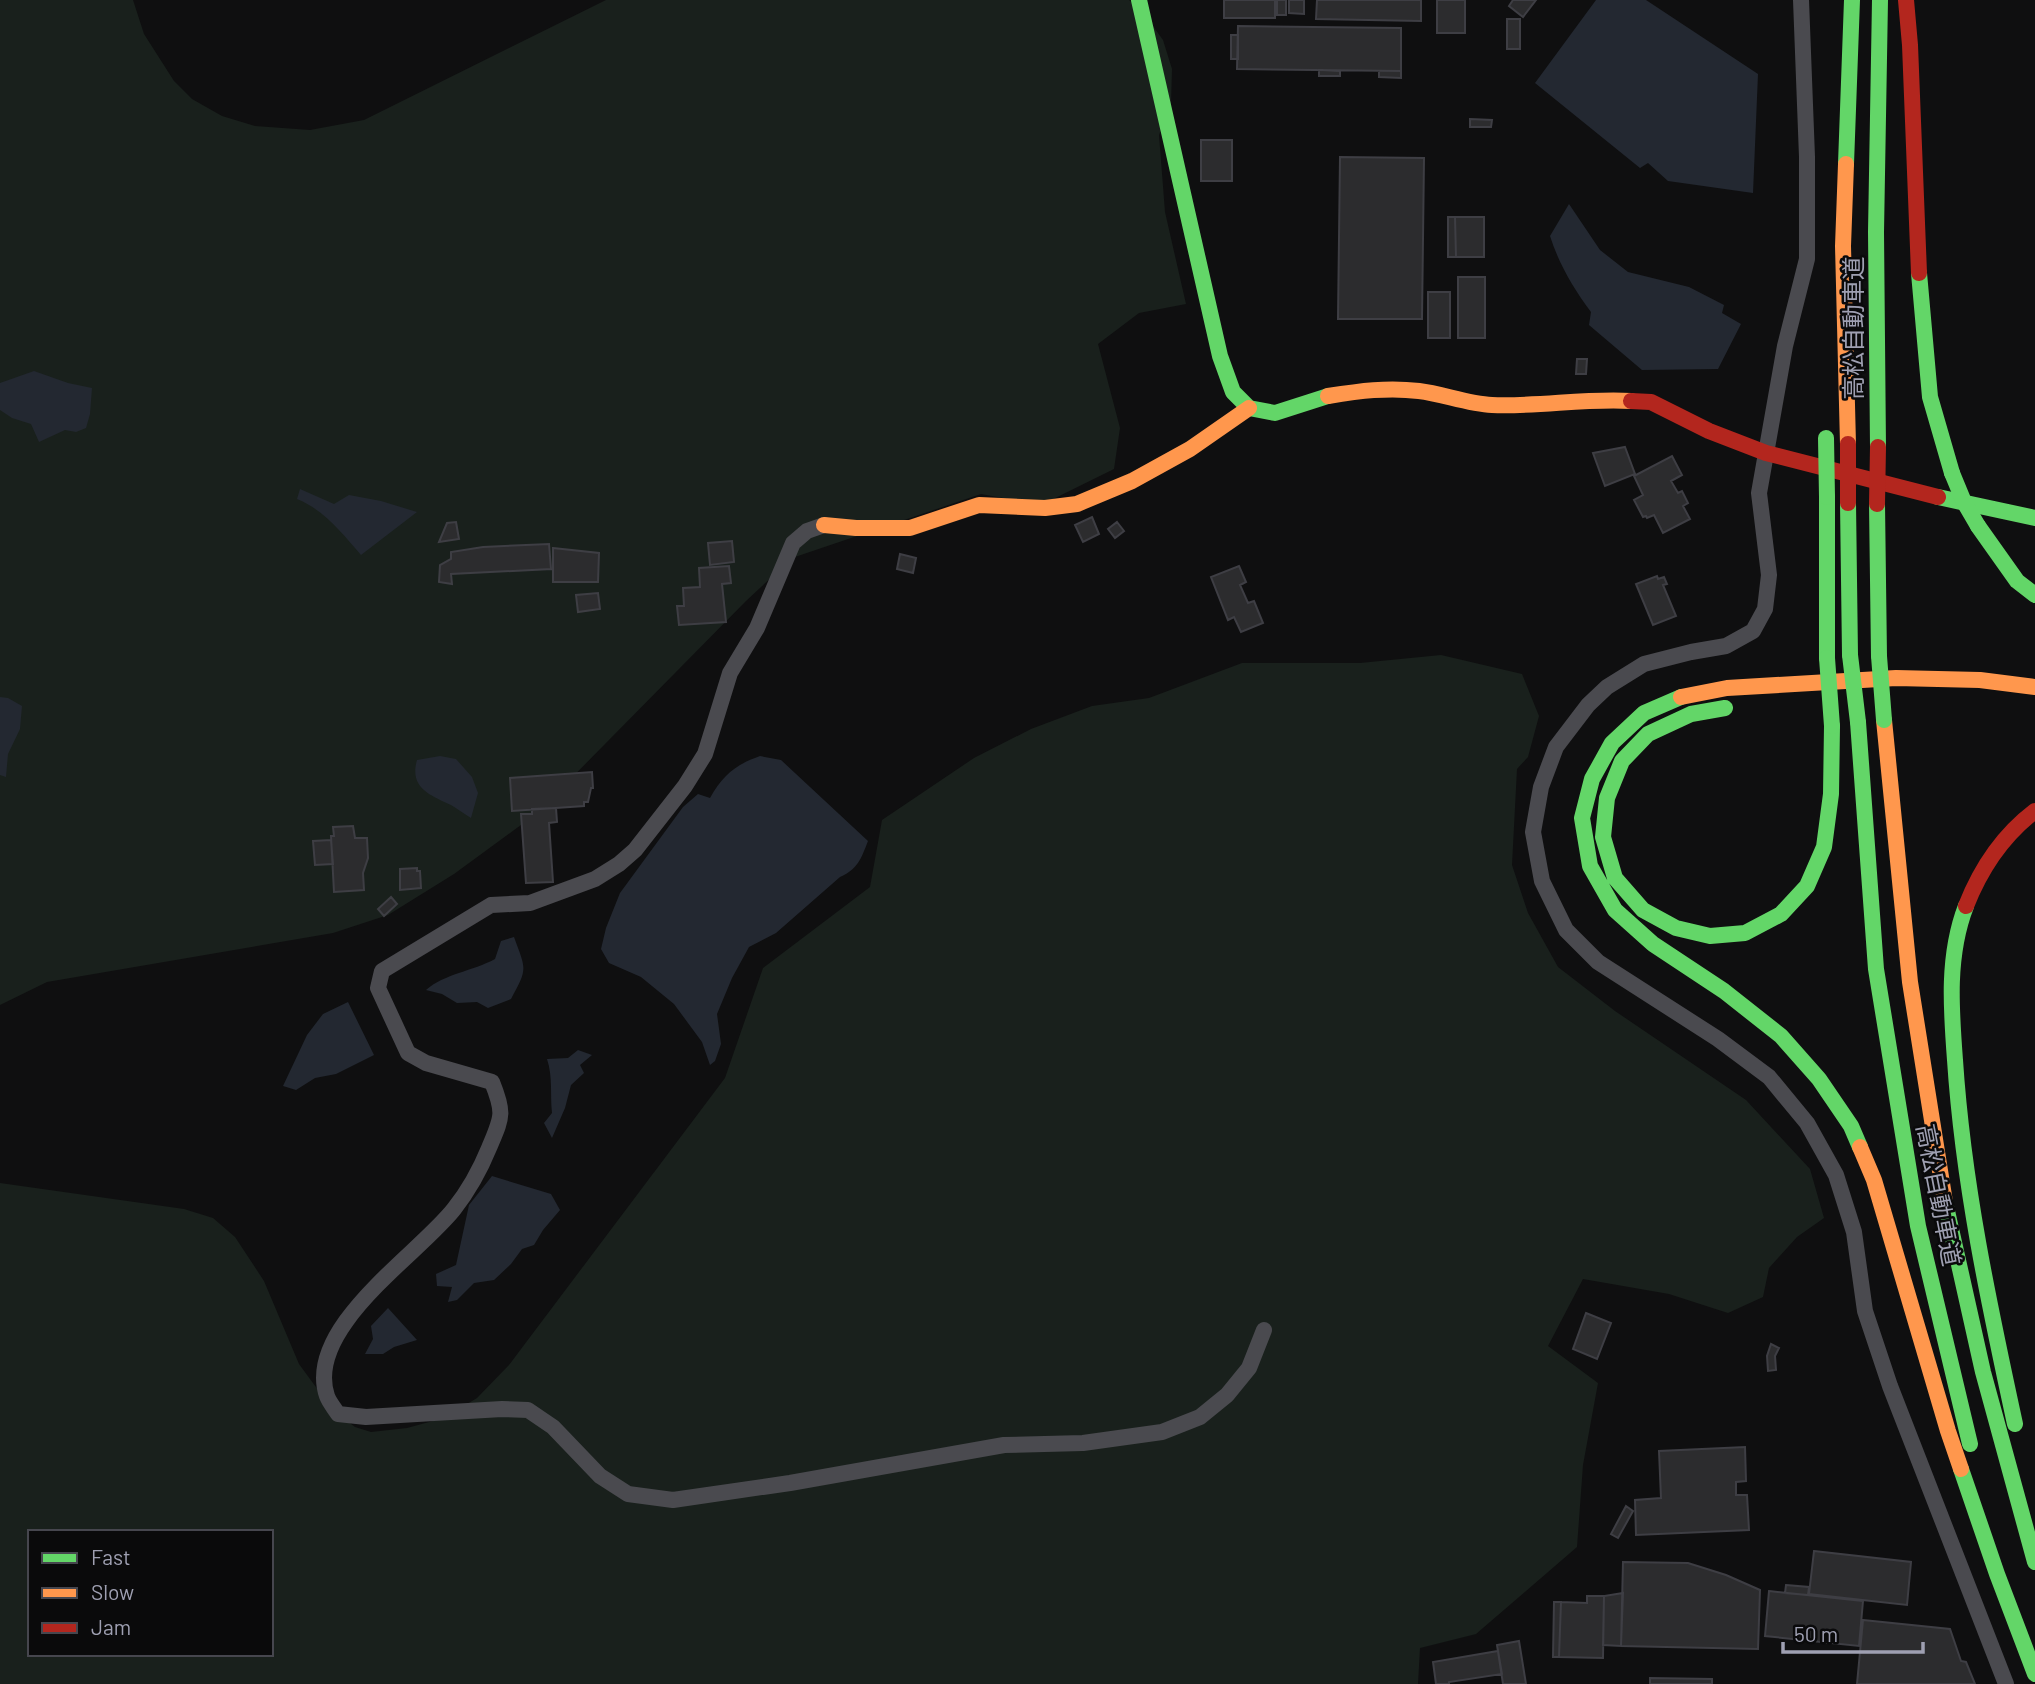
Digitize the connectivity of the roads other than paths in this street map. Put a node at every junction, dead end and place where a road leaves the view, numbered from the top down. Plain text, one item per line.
1 (1139, 0) edge
2 (1801, 0) edge
3 (1852, 0) edge
4 (1880, 0) edge
5 (1906, 0) edge
6 (1843, 246) junction
7 (1831, 383) dead end
8 (1249, 408) junction
9 (1827, 431) dead end
10 (1766, 453) junction
11 (2035, 519) edge
12 (824, 525) joint
13 (2035, 595) edge
14 (2035, 687) edge
15 (1895, 697) dead end
16 (1811, 700) dead end
17 (1739, 705) dead end
18 (2035, 811) edge
19 (1264, 1331) dead end
20 (2018, 1435) dead end
21 (2024, 1461) dead end
22 (2035, 1513) edge
23 (2035, 1562) edge
24 (2035, 1665) edge
25 (2035, 1674) edge
26 (2006, 1684) edge

1 - 8 main road
2 - 10 street
3 - 6 main road, 高松自動車道
4 - 23 main road, 高松自動車道, bridge
5 - 13 main road, bridge
6 - 7 main road
6 - 24 main road, 高松自動車道, bridge
8 - 10 main road
8 - 12 main road
9 - 17 main road, bridge
10 - 11 main road
10 - 26 street
12 - 19 street
14 - 25 main road
15 - 16 main road
18 - 20 main road
21 - 22 main road

